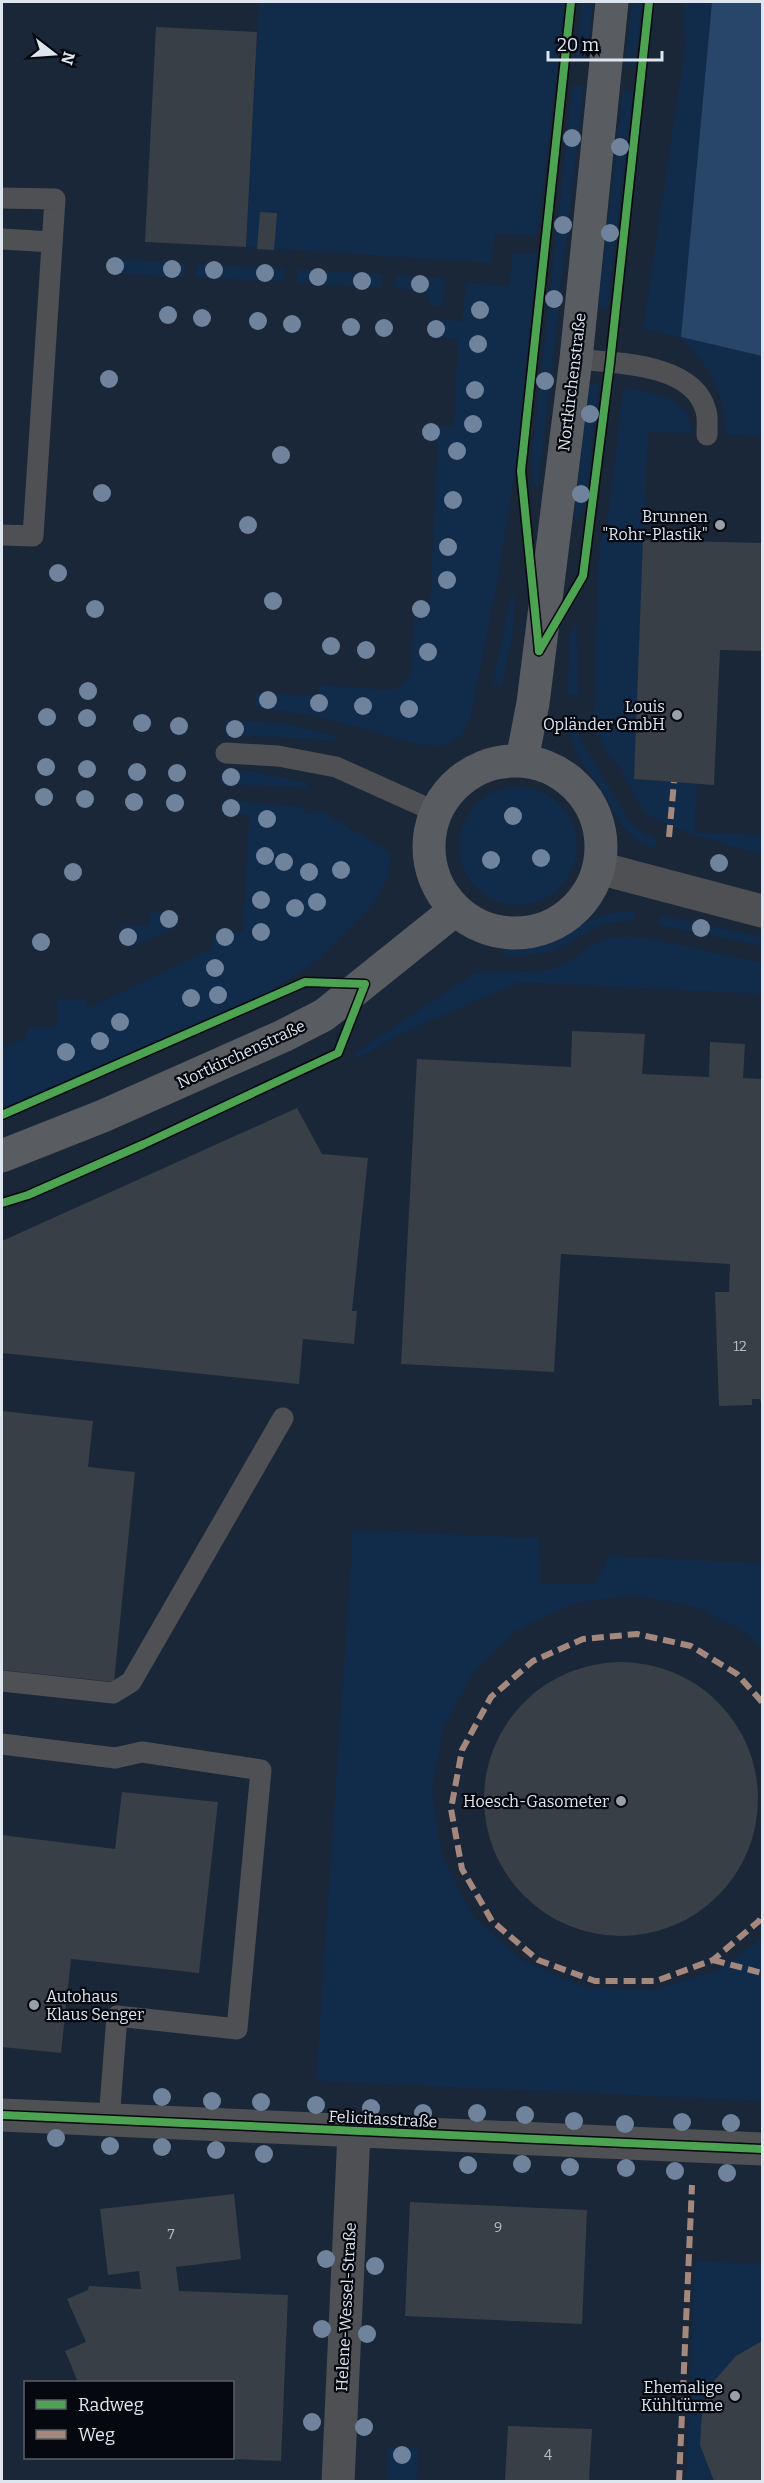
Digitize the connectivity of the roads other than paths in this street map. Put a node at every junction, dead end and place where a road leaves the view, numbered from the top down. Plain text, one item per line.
1 (612, 2) edge
2 (2, 198) edge
3 (2, 239) edge
4 (52, 242) junction
5 (576, 358) junction
6 (707, 435) dead end
7 (2, 535) edge
8 (226, 753) dead end
9 (522, 760) junction
10 (436, 812) junction
11 (599, 868) junction
12 (455, 910) junction
13 (762, 911) edge
14 (2, 1156) edge
15 (283, 1418) dead end
16 (2, 1681) edge
17 (2, 1744) edge
18 (2, 2115) edge
19 (110, 2120) junction
20 (354, 2132) junction
21 (762, 2149) edge
22 (338, 2481) edge

1 - 5 main road, Nortkirchenstraße
2 - 4 lane
3 - 4 lane
4 - 7 lane
5 - 6 lane
5 - 9 main road, Nortkirchenstraße
8 - 10 lane
9 - 10 main road
9 - 11 main road
10 - 12 main road
11 - 12 main road
11 - 13 street
12 - 14 main road, Nortkirchenstraße
15 - 16 lane
17 - 19 lane
18 - 19 street, Felicitasstraße
19 - 20 street, Felicitasstraße
20 - 21 street, Felicitasstraße
20 - 22 street, Helene-Wessel-Straße

